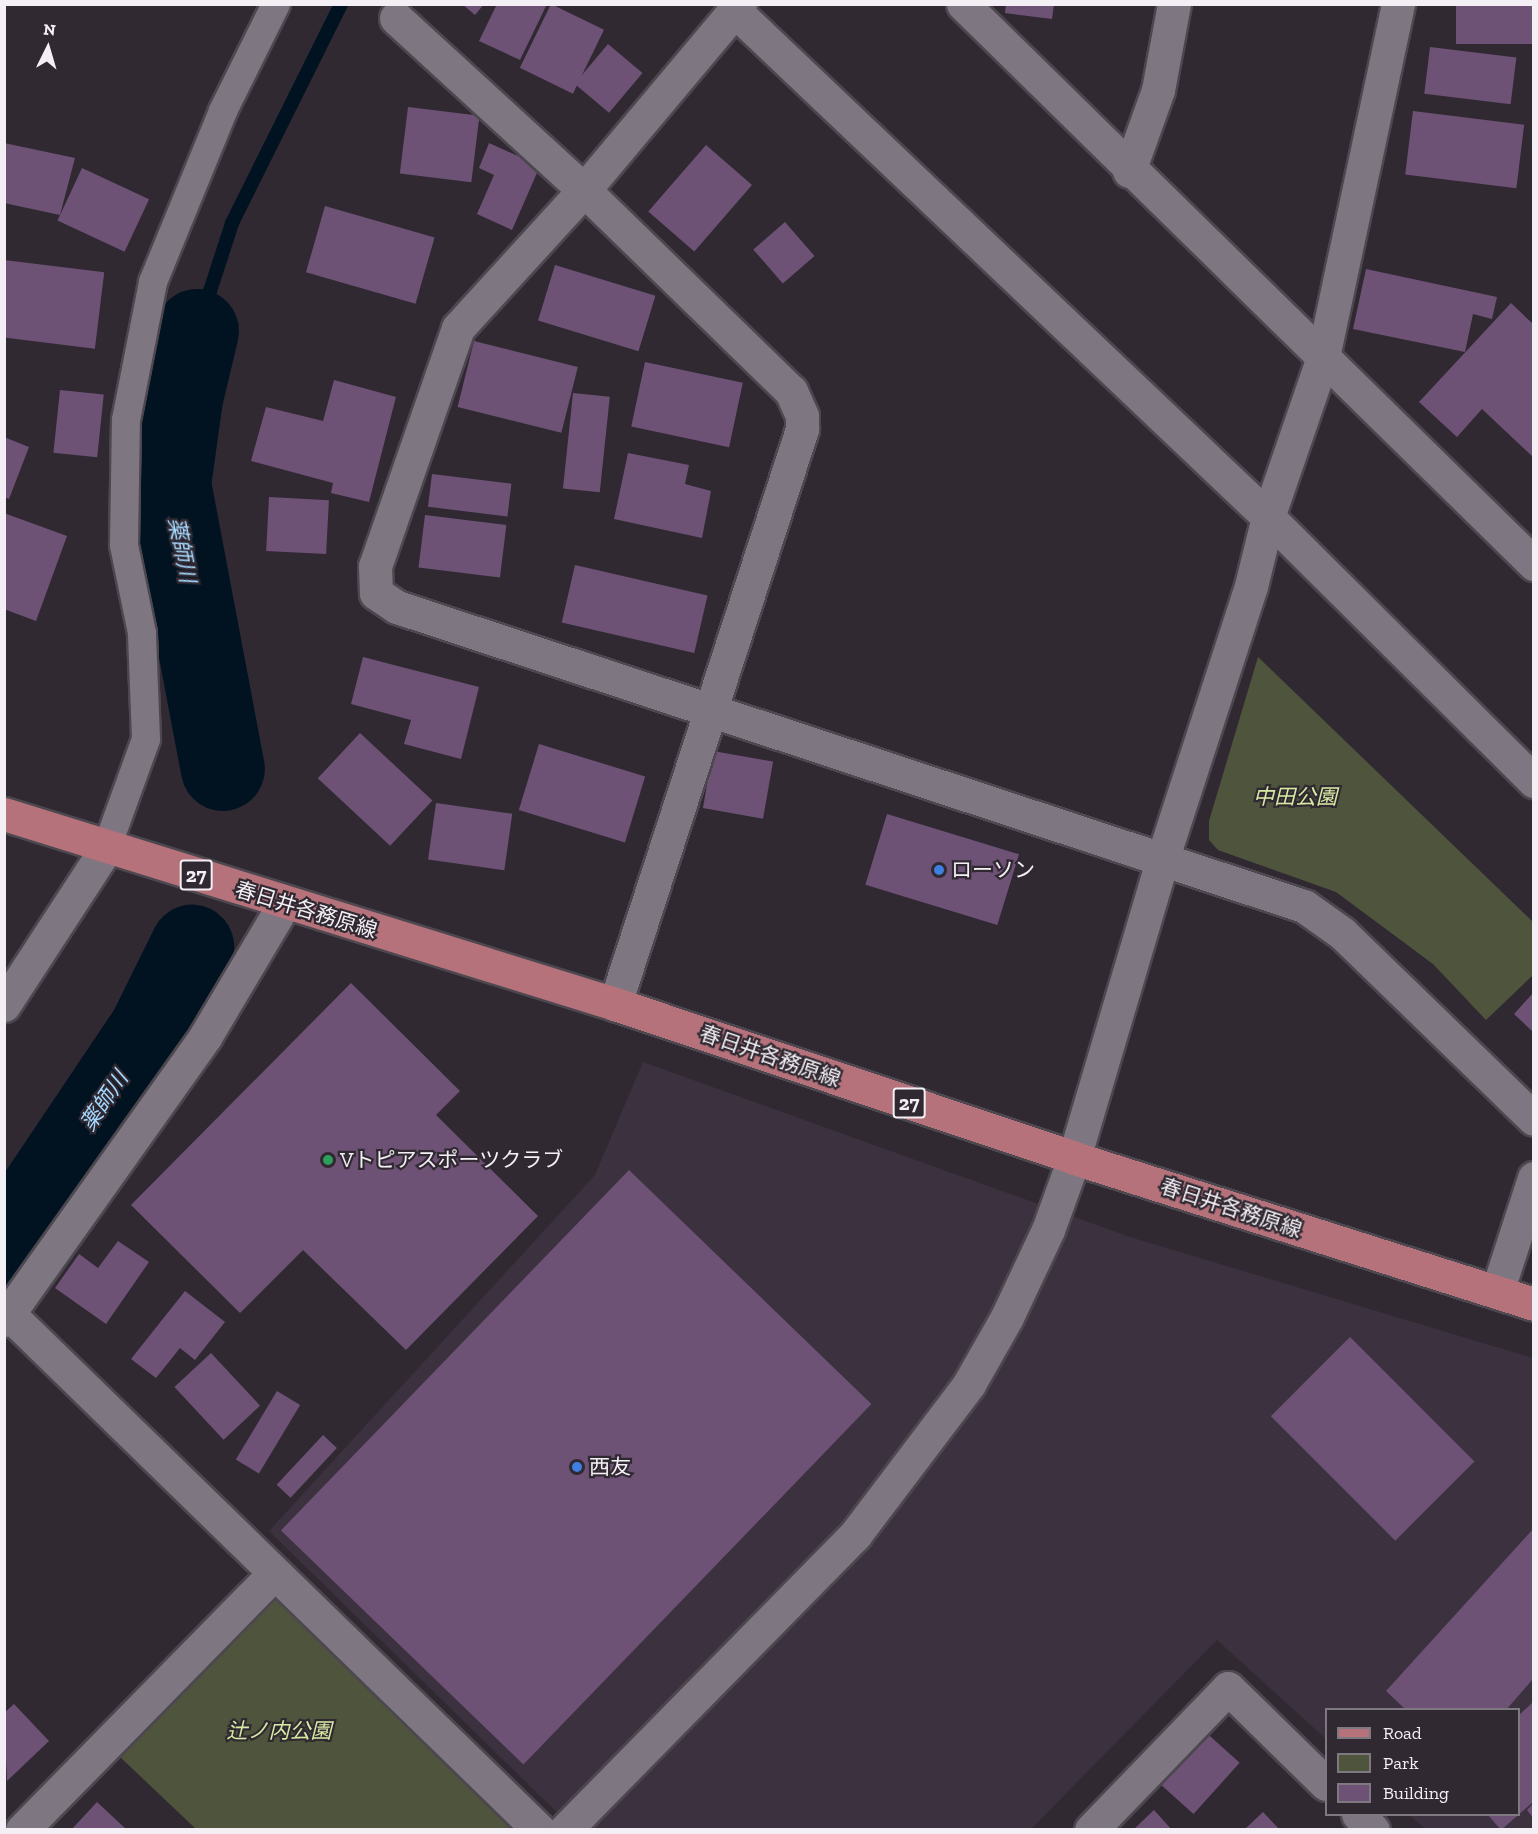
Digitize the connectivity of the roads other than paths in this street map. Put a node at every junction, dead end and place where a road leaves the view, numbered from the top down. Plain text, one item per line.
1 (276, 4) edge
2 (963, 4) edge
3 (1174, 4) edge
4 (1398, 4) edge
5 (734, 6) edge
6 (396, 18) dead end
7 (1129, 171) junction
8 (584, 190) junction
9 (1323, 357) junction
10 (1268, 517) junction
11 (1533, 564) edge
12 (708, 710) junction
13 (1533, 781) edge
14 (4, 814) edge
15 (107, 847) junction
16 (1163, 857) junction
17 (284, 904) junction
18 (615, 1004) junction
19 (4, 1005) edge
20 (1533, 1119) edge
21 (1074, 1158) junction
22 (1533, 1178) edge
23 (1497, 1292) junction
24 (1533, 1304) edge
25 (7, 1317) edge
26 (274, 1574) junction
27 (1325, 1783) edge
28 (1359, 1816) edge
29 (22, 1830) edge
30 (539, 1830) edge
31 (565, 1830) edge
32 (1091, 1830) edge
33 (1373, 1830) edge

1 - 15 lane
2 - 7 street
3 - 7 street
4 - 9 street
5 - 8 street
5 - 10 street
6 - 8 street
7 - 9 street
8 - 12 street
8 - 12 street
9 - 10 street
9 - 11 street
10 - 13 street
10 - 16 street
12 - 16 street
12 - 18 street
14 - 15 main road, 春日井各務原線 / 27
15 - 17 main road, 春日井各務原線 / 27
15 - 19 street
16 - 20 street
16 - 21 street
17 - 18 main road, 春日井各務原線 / 27
17 - 25 street
18 - 21 main road, 春日井各務原線 / 27
21 - 23 main road, 春日井各務原線 / 27
21 - 31 street
22 - 23 street
23 - 24 main road, 春日井各務原線 / 27
25 - 26 street
26 - 29 street
26 - 30 street
27 - 32 street
28 - 33 street

